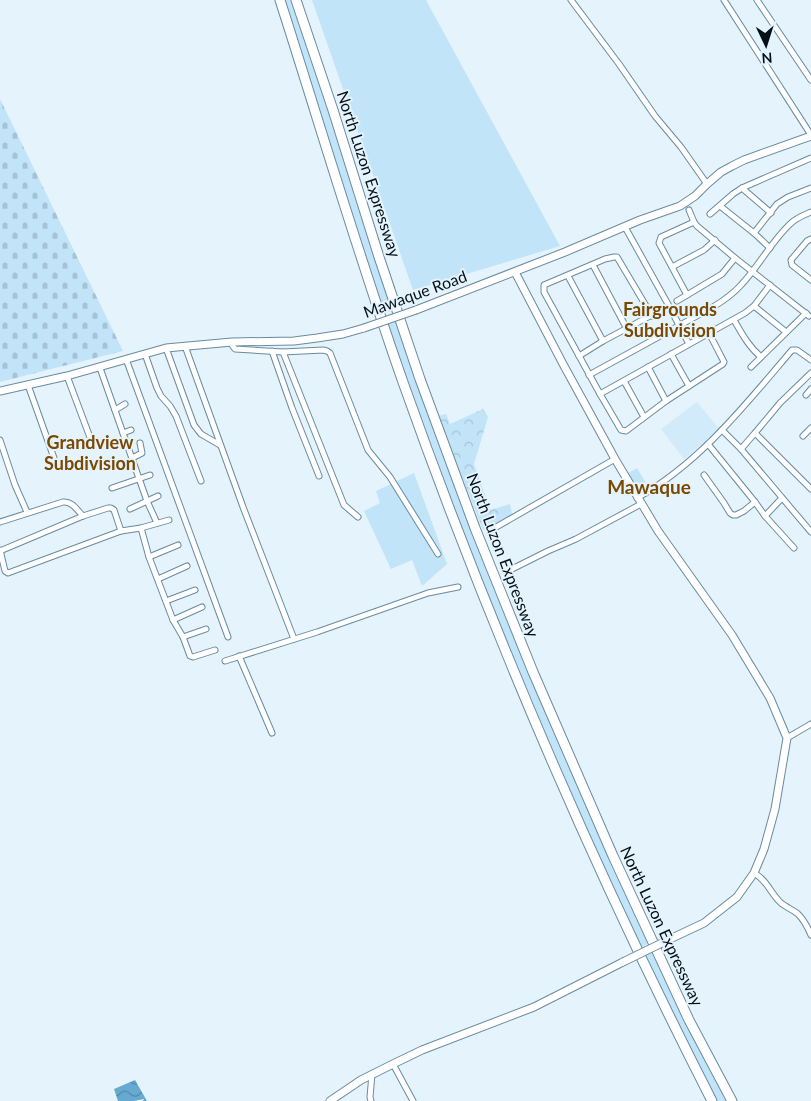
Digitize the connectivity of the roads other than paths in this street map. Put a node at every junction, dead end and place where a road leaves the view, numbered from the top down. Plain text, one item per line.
1 (280, 0) edge
2 (296, 0) edge
3 (571, 0) edge
4 (724, 0) edge
5 (757, 0) edge
6 (811, 80) edge
7 (811, 135) edge
8 (811, 158) edge
9 (707, 184) junction
10 (742, 188) junction
11 (811, 188) edge
12 (720, 206) junction
13 (689, 210) dead end
14 (811, 212) edge
15 (771, 213) junction
16 (710, 214) dead end
17 (694, 222) junction
18 (625, 227) junction
19 (754, 233) junction
20 (714, 240) junction
21 (810, 242) edge
22 (770, 248) junction
23 (736, 258) junction
24 (592, 265) junction
25 (672, 266) junction
26 (753, 271) junction
27 (514, 272) junction
28 (568, 276) junction
29 (811, 280) edge
30 (770, 285) junction
31 (686, 295) junction
32 (677, 301) dead end
33 (754, 306) junction
34 (663, 309) dead end
35 (652, 316) junction
36 (734, 320) junction
37 (680, 325) junction
38 (627, 329) junction
39 (786, 332) junction
40 (709, 333) junction
41 (603, 341) junction
42 (232, 342) junction
43 (689, 344) junction
44 (185, 346) junction
45 (166, 348) junction
46 (272, 352) junction
47 (283, 352) junction
48 (145, 354) junction
49 (671, 354) junction
50 (579, 356) junction
51 (761, 357) junction
52 (126, 359) junction
53 (811, 360) edge
54 (648, 367) junction
55 (751, 367) dead end
56 (100, 368) junction
57 (811, 373) edge
58 (589, 375) junction
59 (67, 376) junction
60 (624, 381) junction
61 (28, 385) junction
62 (689, 386) junction
63 (811, 390) edge
64 (0, 391) edge
65 (600, 394) junction
66 (806, 395) dead end
67 (666, 401) junction
68 (125, 404) dead end
69 (115, 410) junction
70 (644, 417) junction
71 (811, 428) edge
72 (131, 430) dead end
73 (722, 430) junction
74 (123, 433) junction
75 (755, 433) junction
76 (803, 436) dead end
77 (0, 440) edge
78 (91, 440) dead end
79 (140, 442) dead end
80 (708, 444) junction
81 (220, 445) junction
82 (741, 449) junction
83 (54, 458) dead end
84 (132, 458) junction
85 (615, 459) junction
86 (150, 475) dead end
87 (704, 475) dead end
88 (319, 476) dead end
89 (139, 478) junction
90 (201, 481) dead end
91 (112, 488) dead end
92 (811, 489) edge
93 (158, 496) dead end
94 (782, 498) junction
95 (147, 501) junction
96 (639, 501) junction
97 (755, 502) junction
98 (130, 509) dead end
99 (28, 512) junction
100 (83, 516) junction
101 (765, 516) junction
102 (358, 517) dead end
103 (169, 520) dead end
104 (0, 522) edge
105 (157, 523) junction
106 (140, 528) junction
107 (492, 530) dead end
108 (121, 531) junction
109 (811, 532) edge
110 (178, 545) dead end
111 (794, 548) dead end
112 (0, 550) edge
113 (438, 554) dead end
114 (149, 557) junction
115 (188, 566) dead end
116 (512, 569) dead end
117 (158, 579) junction
118 (458, 587) dead end
119 (196, 590) dead end
120 (166, 601) junction
121 (202, 607) dead end
122 (173, 620) junction
123 (206, 629) dead end
124 (183, 637) junction
125 (228, 637) dead end
126 (294, 639) junction
127 (215, 650) dead end
128 (239, 656) junction
129 (225, 661) dead end
130 (811, 724) edge
131 (272, 733) dead end
132 (787, 738) junction
133 (754, 873) junction
134 (811, 935) edge
135 (393, 1064) junction
136 (372, 1074) junction
137 (330, 1101) edge
138 (371, 1101) edge
139 (413, 1101) edge
140 (712, 1101) edge
141 (732, 1101) edge

1 - 140 highway, North Luzon Expressway
2 - 141 highway, North Luzon Expressway
3 - 9 street
4 - 7 street
5 - 6 street
7 - 9 street, Mawaque Road
8 - 10 street
9 - 18 street, Mawaque Road
10 - 12 street
10 - 15 street
11 - 15 street
12 - 16 street
12 - 19 street
13 - 17 street
14 - 22 street
15 - 19 street
17 - 20 street
17 - 25 street
18 - 27 street, Mawaque Road
18 - 37 street
19 - 22 street
20 - 23 street
20 - 25 street
21 - 29 street
22 - 26 street
23 - 26 street
23 - 31 street
24 - 28 street
24 - 35 street
24 - 38 street
25 - 31 street
26 - 30 street
26 - 37 street
27 - 42 street, Mawaque Road, bridge
27 - 85 street
28 - 41 street
28 - 50 street
30 - 33 street
30 - 39 street
31 - 32 street
33 - 36 street
33 - 39 street
34 - 35 street
35 - 38 street
36 - 40 street
36 - 51 street
37 - 43 street
37 - 58 street
38 - 41 street
39 - 51 street
40 - 43 street
40 - 62 street
41 - 50 street
42 - 44 street, Mawaque Road
42 - 46 street
43 - 49 street
44 - 45 street, Mawaque Road
44 - 81 street
45 - 48 street, Mawaque Road
45 - 81 street
46 - 47 street
46 - 88 street
47 - 102 street
47 - 113 street
48 - 52 street, Mawaque Road
48 - 90 street
49 - 54 street
49 - 62 street
50 - 58 street
51 - 55 street
52 - 56 street, Mawaque Road
52 - 125 street
53 - 73 street
54 - 60 street
54 - 67 street
56 - 59 street, Mawaque Road
56 - 69 street
57 - 75 street
58 - 65 street
59 - 61 street, Mawaque Road
59 - 78 street
60 - 65 street
60 - 70 street
61 - 64 street, Mawaque Road
61 - 83 street
62 - 67 street
63 - 66 street
65 - 70 street
67 - 70 street
68 - 69 street
69 - 74 street
71 - 76 street
72 - 74 street
73 - 80 street
73 - 82 street
74 - 84 street
75 - 82 street
75 - 92 street
77 - 99 street
79 - 84 street
80 - 96 street
80 - 97 street
81 - 126 street
82 - 94 street
84 - 89 street
85 - 96 street
85 - 107 street
86 - 89 street
87 - 97 street
89 - 91 street
89 - 95 street
93 - 95 street
94 - 101 street
94 - 109 street
95 - 98 street
95 - 105 street
96 - 116 street
96 - 132 street
97 - 101 street
99 - 100 street
99 - 104 street
100 - 108 street
100 - 112 street
101 - 111 street
103 - 105 street
105 - 106 street
106 - 108 street
106 - 114 street
108 - 112 street
110 - 114 street
114 - 117 street
115 - 117 street
117 - 120 street
118 - 126 street
119 - 120 street
120 - 122 street
121 - 122 street
122 - 124 street
123 - 124 street
124 - 127 street
126 - 128 street
128 - 129 street
128 - 131 street
130 - 132 street
132 - 133 street
133 - 134 street
133 - 135 street, bridge
135 - 136 street
135 - 139 street
136 - 137 street
136 - 138 street

